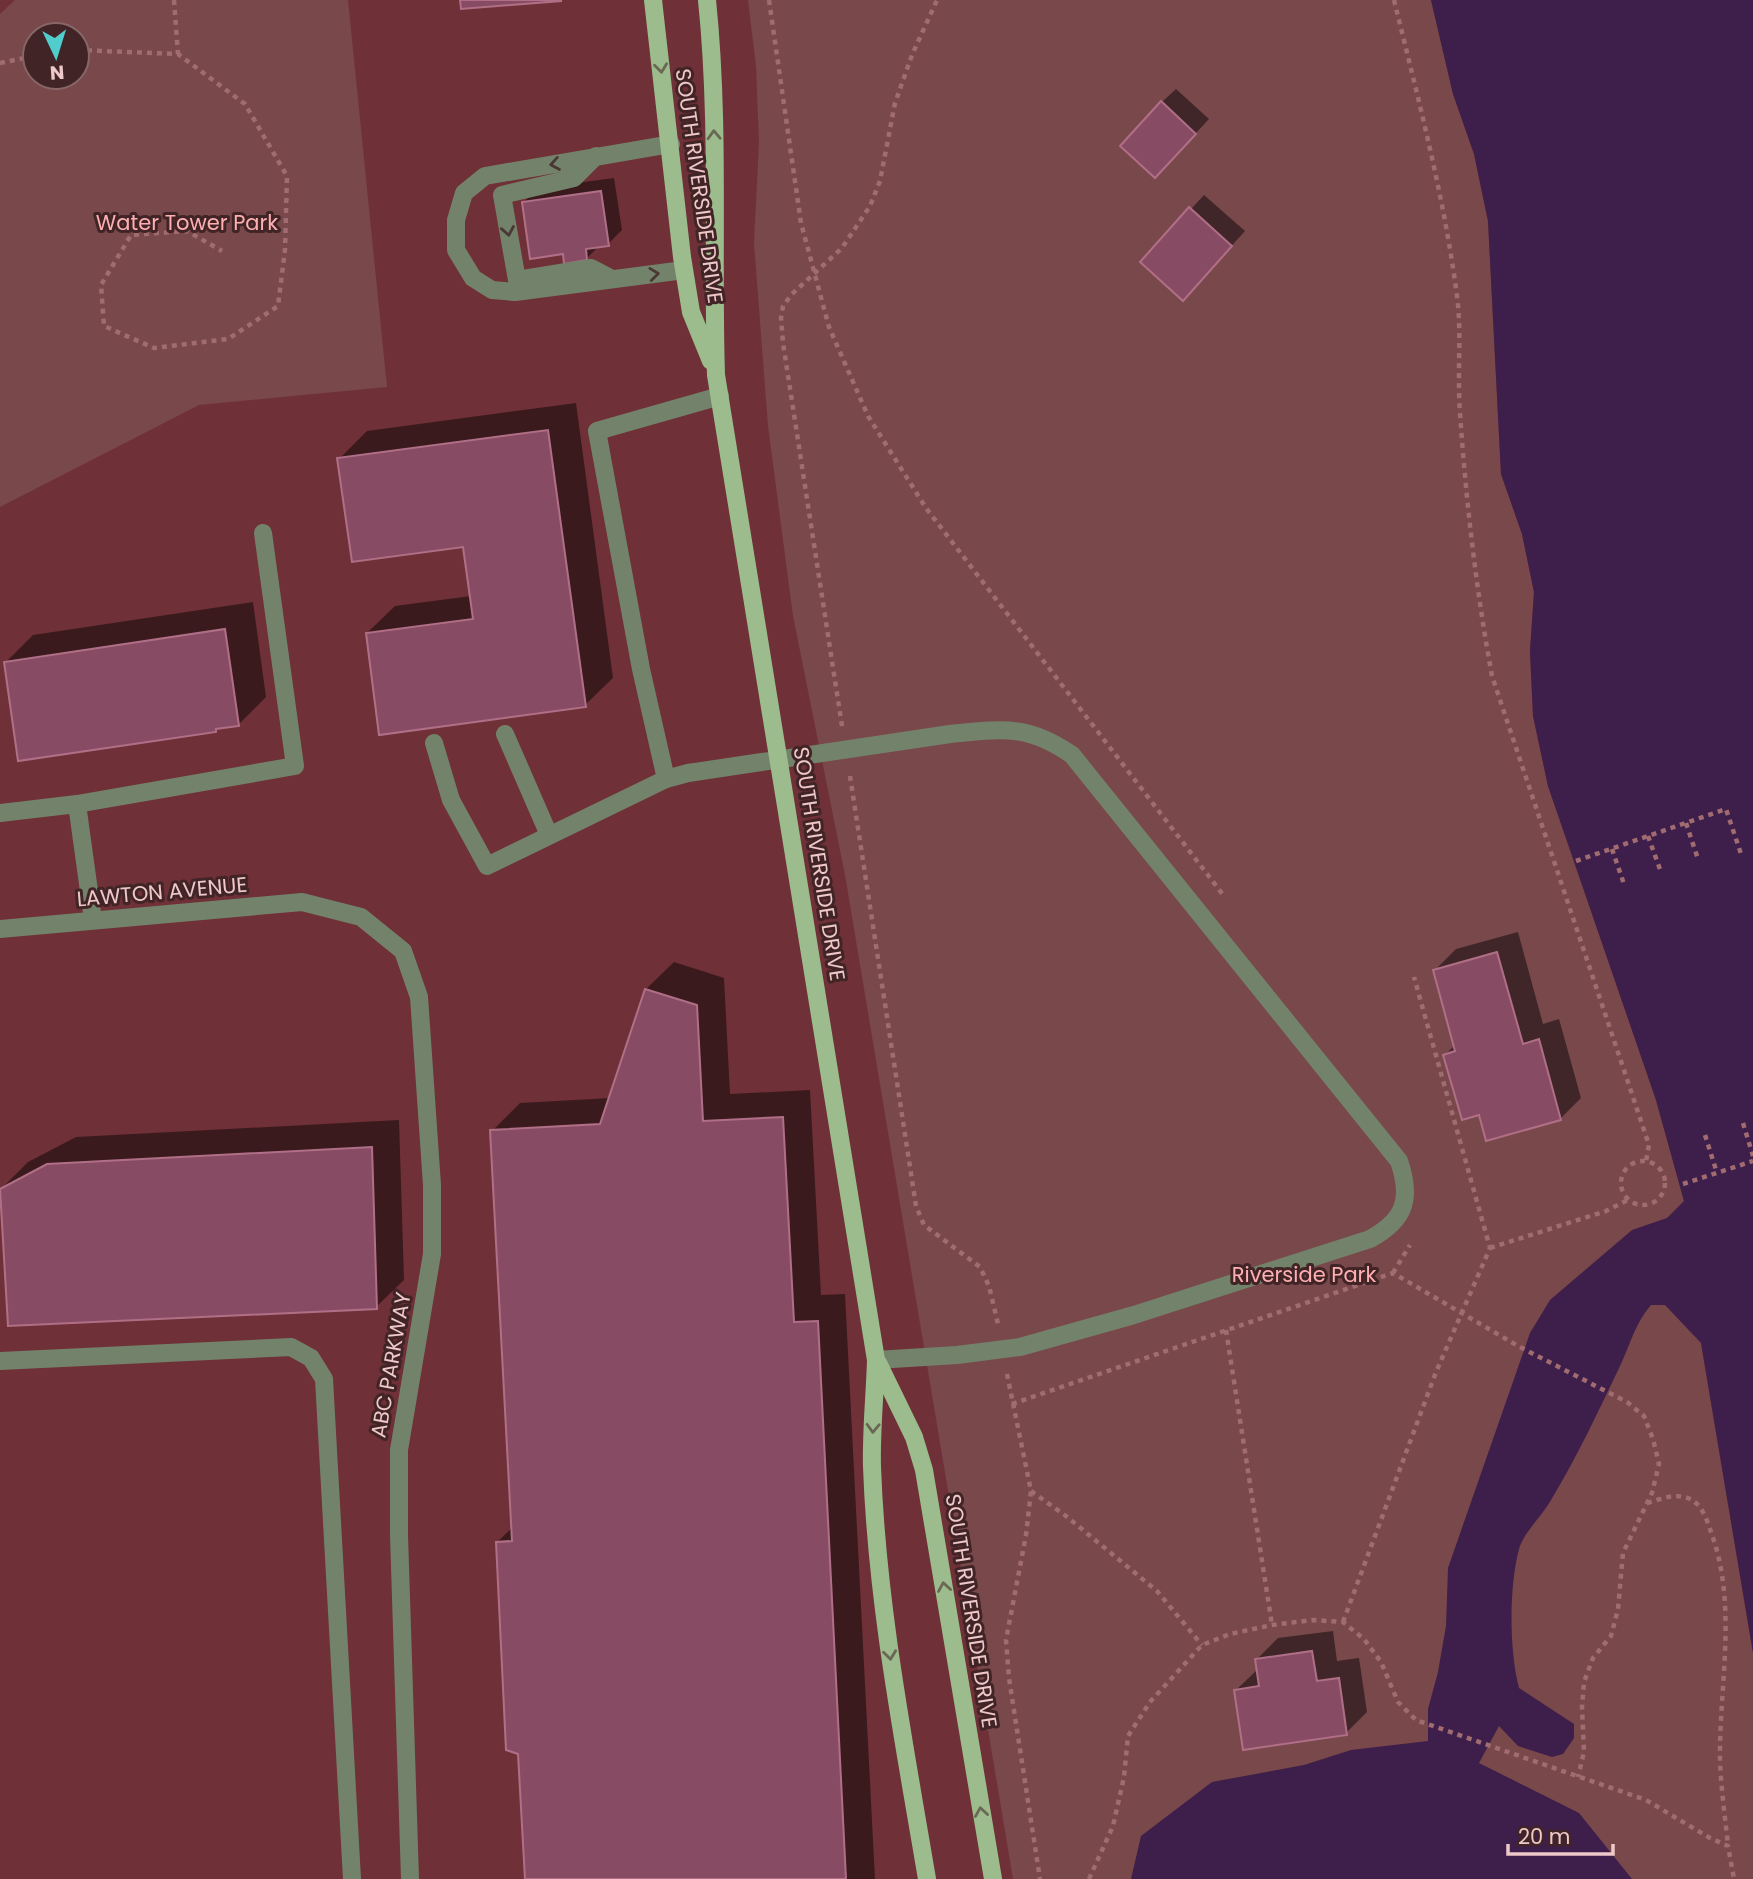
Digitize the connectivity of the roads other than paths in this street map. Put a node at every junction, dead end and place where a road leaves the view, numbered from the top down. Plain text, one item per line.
1 (653, 0) edge
2 (707, 0) edge
3 (671, 144) junction
4 (596, 156) junction
5 (684, 270) junction
6 (612, 279) junction
7 (716, 375) junction
8 (720, 396) junction
9 (263, 533) dead end
10 (505, 734) dead end
11 (434, 743) dead end
12 (779, 758) junction
13 (666, 779) junction
14 (76, 804) junction
15 (0, 813) edge
16 (549, 835) junction
17 (328, 909) joint
18 (93, 920) junction
19 (0, 929) edge
20 (876, 1360) junction
21 (0, 1361) edge
22 (352, 1879) edge
23 (411, 1879) edge
24 (927, 1879) edge
25 (993, 1879) edge

1 -> 3 main road, SOUTH RIVERSIDE DRIVE
7 -> 2 main road, SOUTH RIVERSIDE DRIVE
3 - 4 street
3 - 5 main road, SOUTH RIVERSIDE DRIVE
4 -> 6 street
4 -> 6 street
6 -> 5 street
5 - 7 main road, SOUTH RIVERSIDE DRIVE
7 - 8 main road, SOUTH RIVERSIDE DRIVE
8 - 12 main road, SOUTH RIVERSIDE DRIVE
8 - 13 street
9 - 14 street
10 - 16 street
11 - 16 street
12 - 13 street
12 - 20 main road, SOUTH RIVERSIDE DRIVE
12 - 20 street
13 - 16 street
14 - 15 street
14 - 18 street
17 - 18 street, LAWTON AVENUE
17 - 23 street, ABC PARKWAY
18 - 19 street, LAWTON AVENUE
20 -> 24 main road, SOUTH RIVERSIDE DRIVE
25 -> 20 main road, SOUTH RIVERSIDE DRIVE
21 - 22 street

